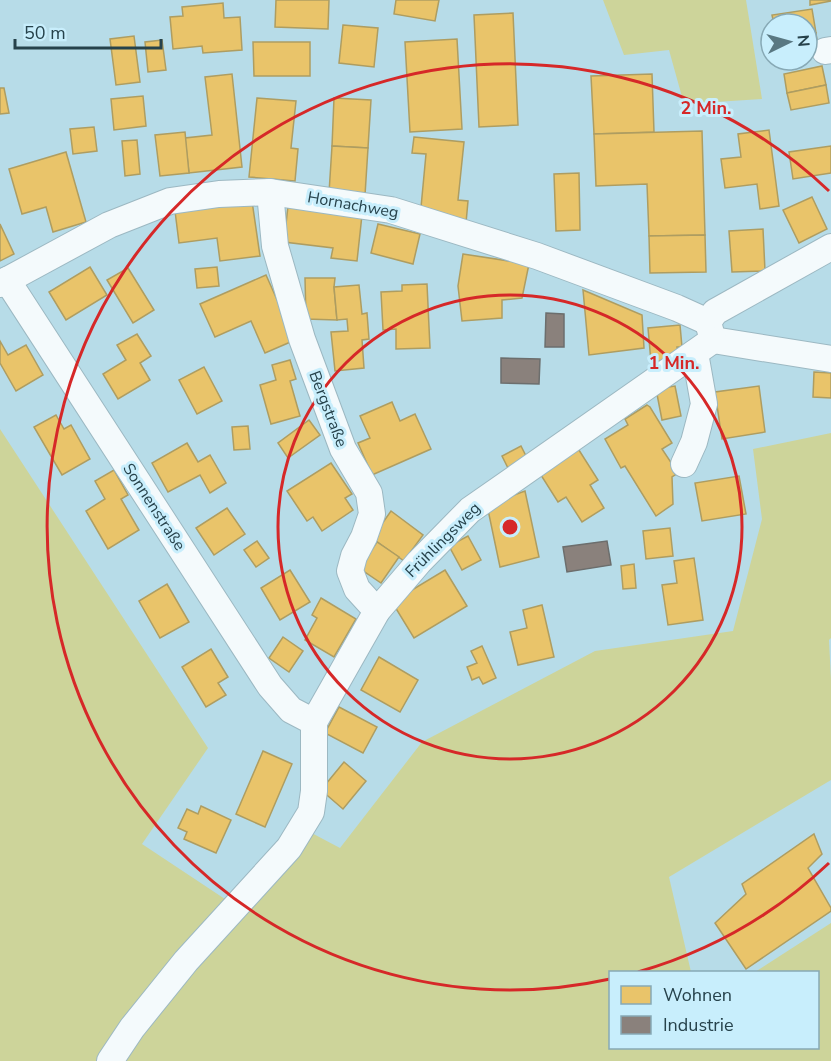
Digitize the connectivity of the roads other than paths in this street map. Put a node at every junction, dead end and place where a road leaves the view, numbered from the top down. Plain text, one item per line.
1 (270, 192) junction
2 (831, 247) edge
3 (3, 282) edge
4 (705, 338) junction
5 (831, 359) edge
6 (684, 465) dead end
7 (377, 611) junction
8 (314, 722) junction
9 (110, 1061) edge

1 - 3 street, Hornachweg
1 - 4 street, Hornachweg
1 - 7 street, Bergstraße
2 - 4 street, Frühlingsweg
3 - 8 street, Sonnenstraße
4 - 5 street, Hornachweg
4 - 6 street
4 - 7 street, Frühlingsweg
7 - 8 street, Frühlingsweg
8 - 9 street, Frühlingsweg

